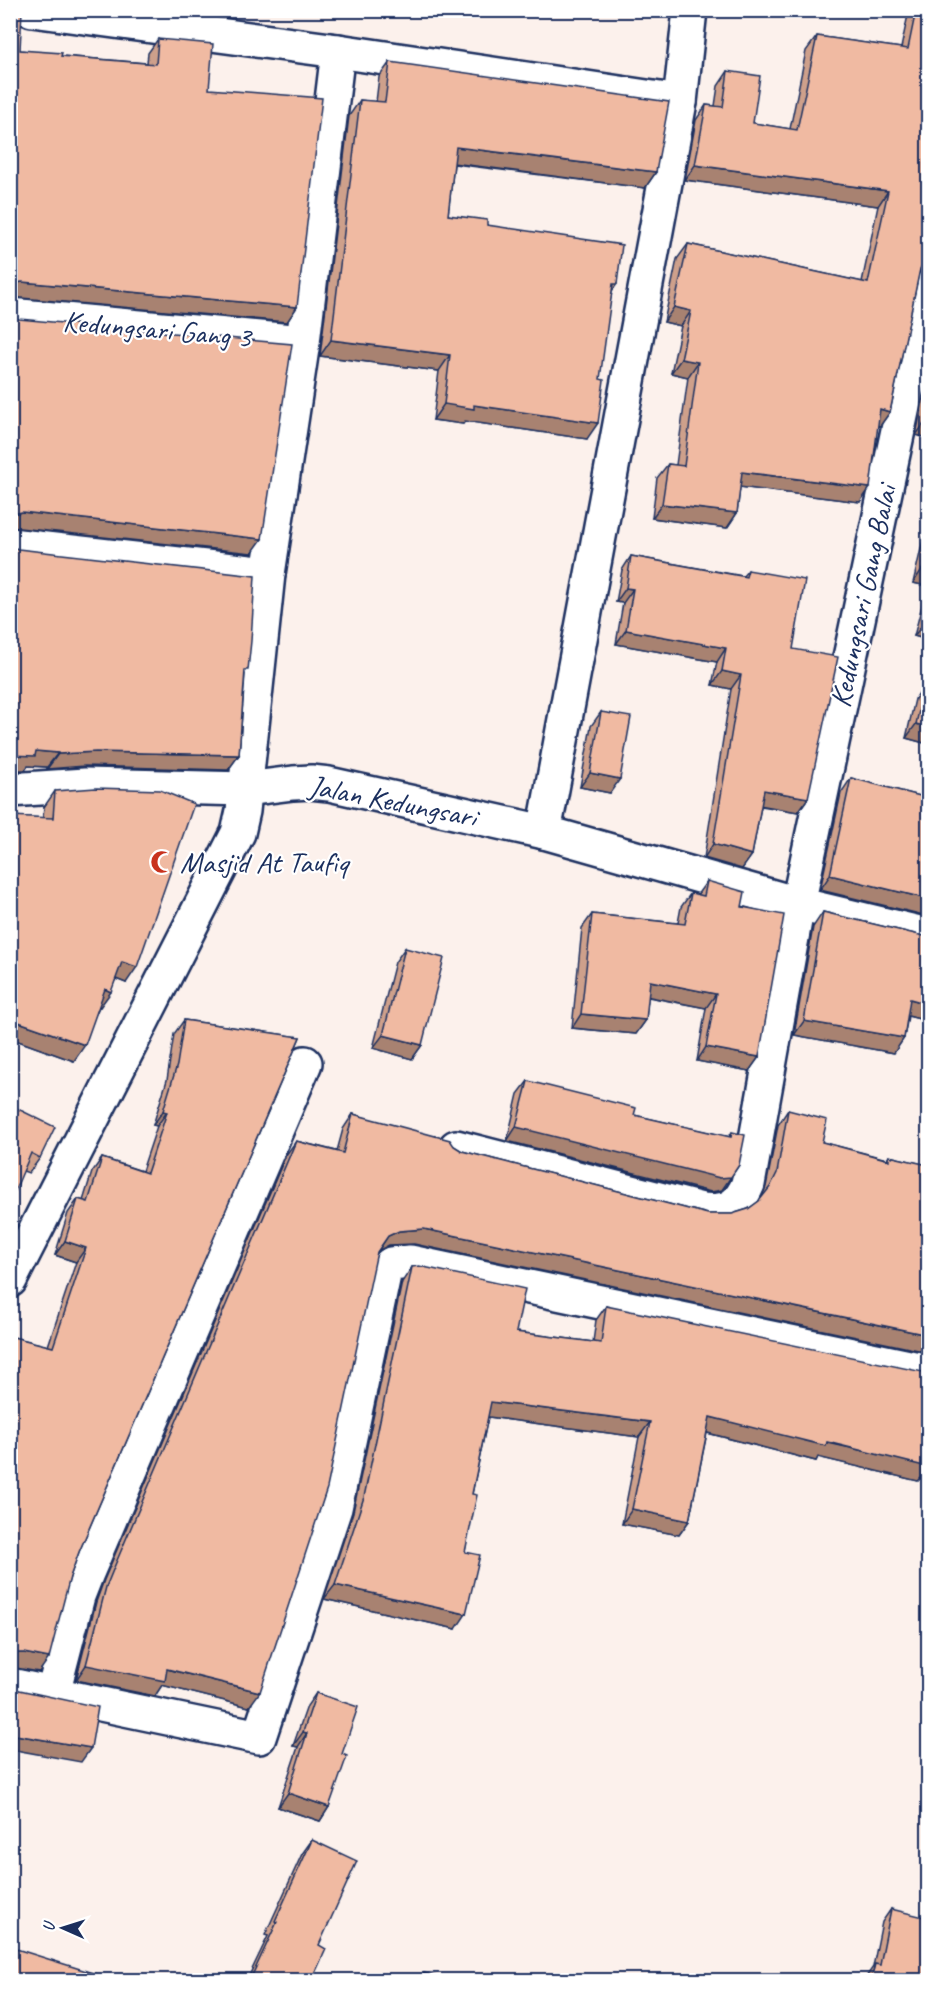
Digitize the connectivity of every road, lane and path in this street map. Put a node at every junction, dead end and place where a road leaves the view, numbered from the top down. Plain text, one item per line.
1 (32, 10) edge
2 (690, 10) edge
3 (338, 51) junction
4 (680, 102) junction
5 (928, 288) edge
6 (10, 315) edge
7 (303, 342) junction
8 (10, 545) edge
9 (268, 574) junction
10 (246, 789) junction
11 (10, 790) edge
12 (544, 832) junction
13 (798, 904) junction
14 (928, 935) edge
15 (305, 1063) dead end
16 (456, 1147) edge
17 (14, 1265) edge
18 (928, 1371) edge
19 (10, 1685) edge
20 (53, 1693) junction

1 - 3 street
2 - 4 street
3 - 4 street
3 - 7 street
4 - 12 street
5 - 13 street, Kedungsari Gang Balai
6 - 7 street, Kedungsari Gang 3
7 - 9 street
8 - 9 street
9 - 10 street
10 - 11 street, Jalan Kedungsari
10 - 12 street, Jalan Kedungsari
10 - 17 street
12 - 13 street, Jalan Kedungsari
13 - 14 street, Jalan Kedungsari
13 - 16 street, Kedungsari Gang Balai
15 - 20 street
18 - 20 street
19 - 20 street

